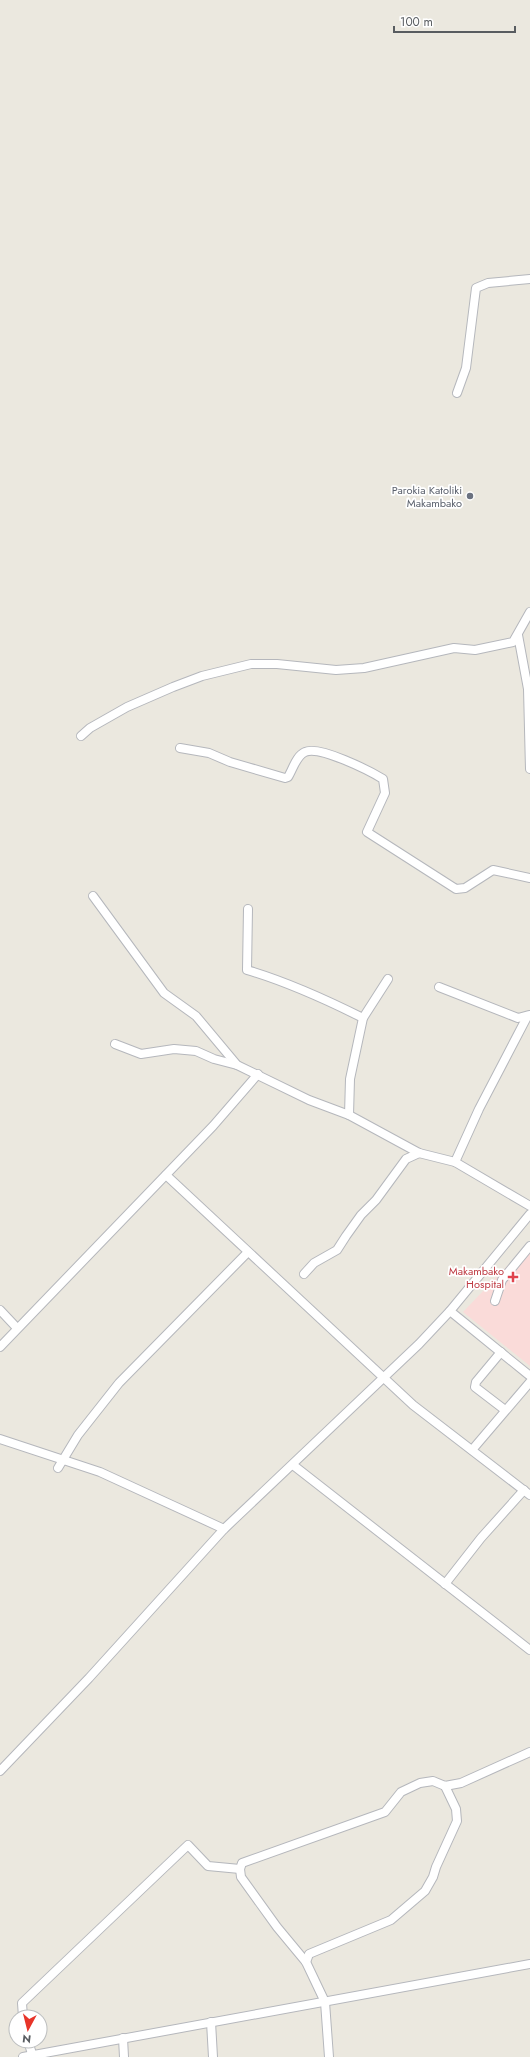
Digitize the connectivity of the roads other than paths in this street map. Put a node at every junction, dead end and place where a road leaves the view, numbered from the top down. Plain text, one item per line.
1 (530, 279) edge
2 (457, 393) dead end
3 (530, 612) edge
4 (518, 635) junction
5 (81, 736) dead end
6 (180, 748) dead end
7 (530, 769) edge
8 (530, 878) edge
9 (92, 896) dead end
10 (248, 909) dead end
11 (388, 979) dead end
12 (439, 987) dead end
13 (529, 1016) edge
14 (363, 1018) junction
15 (115, 1044) dead end
16 (237, 1065) junction
17 (258, 1074) junction
18 (349, 1115) junction
19 (419, 1153) junction
20 (455, 1162) junction
21 (166, 1175) junction
22 (530, 1206) edge
23 (530, 1214) edge
24 (530, 1246) edge
25 (248, 1252) junction
26 (304, 1274) dead end
27 (495, 1301) dead end
28 (0, 1310) edge
29 (450, 1311) junction
30 (18, 1328) junction
31 (0, 1347) edge
32 (501, 1352) junction
33 (530, 1376) edge
34 (384, 1378) junction
35 (530, 1382) edge
36 (505, 1410) junction
37 (0, 1440) edge
38 (472, 1450) junction
39 (63, 1460) junction
40 (293, 1465) junction
41 (58, 1468) dead end
42 (527, 1493) edge
43 (224, 1529) junction
44 (445, 1584) junction
45 (530, 1650) edge
46 (530, 1752) edge
47 (0, 1771) edge
48 (445, 1786) junction
49 (240, 1869) junction
50 (306, 1962) junction
51 (530, 1964) edge
52 (325, 2002) junction
53 (22, 2009) edge
54 (211, 2022) junction
55 (123, 2038) junction
56 (33, 2056) edge
57 (23, 2057) edge
58 (124, 2057) edge
59 (213, 2057) edge
60 (329, 2057) edge

1 - 2 street
3 - 4 street
4 - 5 street
4 - 7 street
6 - 8 street
9 - 16 street
10 - 14 street
11 - 14 street
12 - 13 street
13 - 20 street
14 - 18 street
15 - 16 street
16 - 17 street
17 - 18 street
17 - 21 street
18 - 19 street
19 - 20 street
19 - 26 street
20 - 22 street
21 - 25 street
21 - 30 street
23 - 29 street
24 - 27 street
25 - 34 street
25 - 39 street
28 - 30 street
29 - 32 street
29 - 34 street
30 - 31 street
32 - 33 street
32 - 36 street
34 - 38 street
34 - 40 street
35 - 36 street
36 - 38 street
37 - 39 street
38 - 42 street
39 - 41 street
39 - 43 street
40 - 43 street
40 - 44 street
42 - 44 street
43 - 47 street
44 - 45 street
46 - 48 street
48 - 49 street
48 - 50 street
49 - 50 street
49 - 53 street
50 - 52 street
51 - 52 street
52 - 54 street
52 - 60 street
54 - 55 street
54 - 59 street
55 - 56 street
55 - 58 street
56 - 57 street

